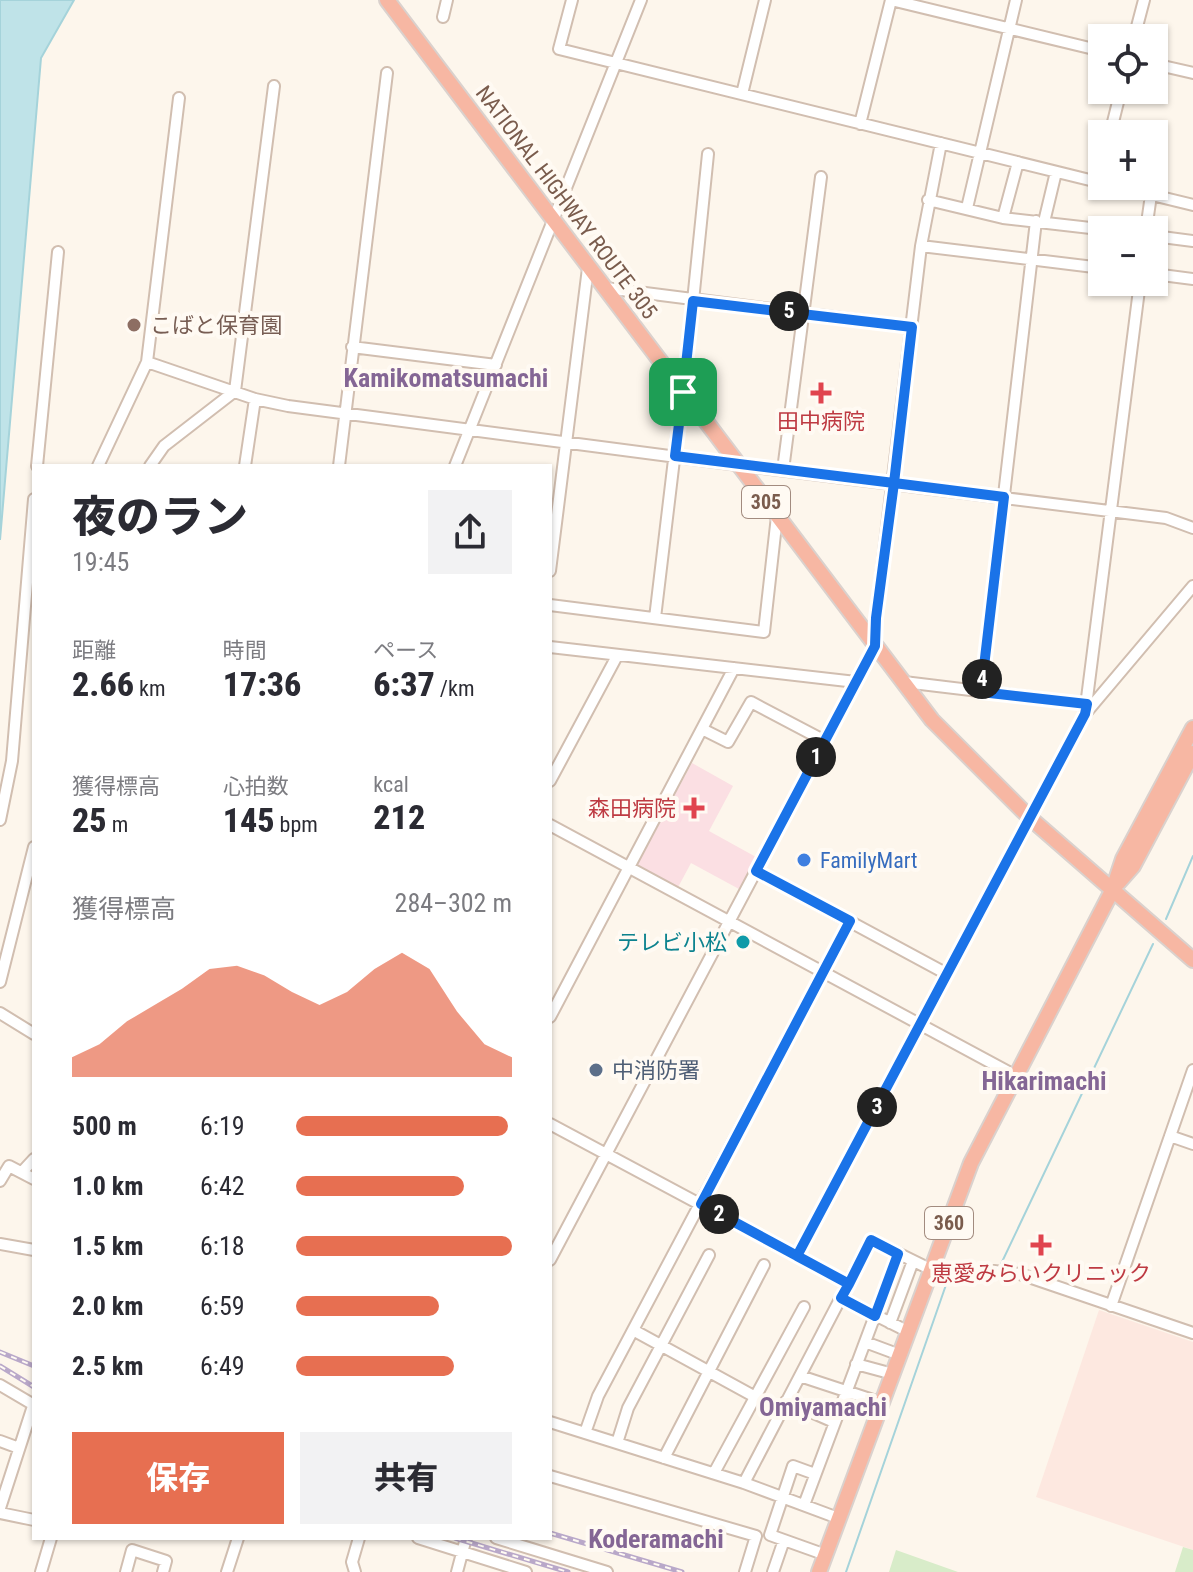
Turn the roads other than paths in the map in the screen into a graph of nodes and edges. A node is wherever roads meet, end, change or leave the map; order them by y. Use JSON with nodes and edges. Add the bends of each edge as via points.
{"nodes":[{"id":1,"x":387,"y":0,"type":"edge"},
{"id":2,"x":447,"y":0,"type":"edge"},
{"id":3,"x":572,"y":0,"type":"edge"},
{"id":4,"x":641,"y":0,"type":"edge"},
{"id":5,"x":765,"y":0,"type":"edge"},
{"id":6,"x":891,"y":0,"type":"edge"},
{"id":7,"x":1016,"y":0,"type":"edge"},
{"id":8,"x":1144,"y":0,"type":"edge"},
{"id":9,"x":443,"y":17,"type":"dead end"},
{"id":10,"x":1138,"y":24,"type":"edge"},
{"id":11,"x":1009,"y":29,"type":"junction"},
{"id":12,"x":1088,"y":48,"type":"edge"},
{"id":13,"x":615,"y":63,"type":"junction"},
{"id":14,"x":1168,"y":67,"type":"edge"},
{"id":15,"x":387,"y":73,"type":"dead end"},
{"id":16,"x":1193,"y":73,"type":"edge"},
{"id":17,"x":274,"y":86,"type":"dead end"},
{"id":18,"x":742,"y":94,"type":"junction"},
{"id":19,"x":179,"y":98,"type":"dead end"},
{"id":20,"x":860,"y":124,"type":"junction"},
{"id":21,"x":941,"y":143,"type":"junction"},
{"id":22,"x":978,"y":152,"type":"junction"},
{"id":23,"x":708,"y":154,"type":"dead end"},
{"id":24,"x":1018,"y":162,"type":"junction"},
{"id":25,"x":1056,"y":172,"type":"junction"},
{"id":26,"x":821,"y":177,"type":"dead end"},
{"id":27,"x":1088,"y":179,"type":"edge"},
{"id":28,"x":1168,"y":199,"type":"edge"},
{"id":29,"x":928,"y":200,"type":"junction"},
{"id":30,"x":1193,"y":205,"type":"edge"},
{"id":31,"x":967,"y":208,"type":"junction"},
{"id":32,"x":1003,"y":218,"type":"junction"},
{"id":33,"x":553,"y":221,"type":"junction"},
{"id":34,"x":1040,"y":222,"type":"junction"},
{"id":35,"x":1088,"y":228,"type":"edge"},
{"id":36,"x":1168,"y":238,"type":"edge"},
{"id":37,"x":1193,"y":241,"type":"edge"},
{"id":38,"x":921,"y":246,"type":"junction"},
{"id":39,"x":58,"y":252,"type":"dead end"},
{"id":40,"x":1032,"y":260,"type":"junction"},
{"id":41,"x":1088,"y":266,"type":"edge"},
{"id":42,"x":588,"y":268,"type":"junction"},
{"id":43,"x":1168,"y":276,"type":"edge"},
{"id":44,"x":1193,"y":279,"type":"edge"},
{"id":45,"x":606,"y":288,"type":"junction"},
{"id":46,"x":1138,"y":296,"type":"edge"},
{"id":47,"x":693,"y":301,"type":"junction"},
{"id":48,"x":805,"y":313,"type":"junction"},
{"id":49,"x":912,"y":327,"type":"junction"},
{"id":50,"x":352,"y":347,"type":"junction"},
{"id":51,"x":147,"y":362,"type":"junction"},
{"id":52,"x":496,"y":365,"type":"junction"},
{"id":53,"x":235,"y":391,"type":"junction"},
{"id":54,"x":683,"y":392,"type":"junction"},
{"id":55,"x":255,"y":399,"type":"junction"},
{"id":56,"x":344,"y":413,"type":"junction"},
{"id":57,"x":469,"y":430,"type":"junction"},
{"id":58,"x":565,"y":443,"type":"junction"},
{"id":59,"x":675,"y":456,"type":"junction"},
{"id":60,"x":37,"y":464,"type":"edge"},
{"id":61,"x":99,"y":464,"type":"edge"},
{"id":62,"x":151,"y":464,"type":"edge"},
{"id":63,"x":245,"y":464,"type":"edge"},
{"id":64,"x":339,"y":464,"type":"edge"},
{"id":65,"x":456,"y":464,"type":"edge"},
{"id":66,"x":738,"y":465,"type":"junction"},
{"id":67,"x":783,"y":470,"type":"junction"},
{"id":68,"x":894,"y":483,"type":"junction"},
{"id":69,"x":1004,"y":497,"type":"junction"},
{"id":70,"x":1112,"y":511,"type":"junction"},
{"id":71,"x":777,"y":516,"type":"junction"},
{"id":72,"x":32,"y":523,"type":"edge"},
{"id":73,"x":1193,"y":528,"type":"edge"},
{"id":74,"x":552,"y":554,"type":"edge"},
{"id":75,"x":1193,"y":586,"type":"edge"},
{"id":76,"x":552,"y":605,"type":"edge"},
{"id":77,"x":655,"y":618,"type":"junction"},
{"id":78,"x":875,"y":646,"type":"junction"},
{"id":79,"x":552,"y":647,"type":"edge"},
{"id":80,"x":617,"y":656,"type":"junction"},
{"id":81,"x":734,"y":668,"type":"junction"},
{"id":82,"x":856,"y":682,"type":"junction"},
{"id":83,"x":904,"y":682,"type":"junction"},
{"id":84,"x":981,"y":692,"type":"junction"},
{"id":85,"x":1086,"y":709,"type":"junction"},
{"id":86,"x":1193,"y":728,"type":"edge"},
{"id":87,"x":702,"y":729,"type":"junction"},
{"id":88,"x":825,"y":741,"type":"junction"},
{"id":89,"x":1193,"y":753,"type":"edge"},
{"id":90,"x":552,"y":777,"type":"edge"},
{"id":91,"x":1030,"y":818,"type":"junction"},
{"id":92,"x":0,"y":820,"type":"edge"},
{"id":93,"x":552,"y":826,"type":"edge"},
{"id":94,"x":32,"y":855,"type":"edge"},
{"id":95,"x":629,"y":868,"type":"junction"},
{"id":96,"x":756,"y":871,"type":"junction"},
{"id":97,"x":1113,"y":889,"type":"junction"},
{"id":98,"x":850,"y":921,"type":"junction"},
{"id":99,"x":729,"y":922,"type":"junction"},
{"id":100,"x":1193,"y":960,"type":"edge"},
{"id":101,"x":824,"y":971,"type":"junction"},
{"id":102,"x":947,"y":974,"type":"junction"},
{"id":103,"x":0,"y":982,"type":"edge"},
{"id":104,"x":552,"y":1013,"type":"edge"},
{"id":105,"x":0,"y":1014,"type":"edge"},
{"id":106,"x":920,"y":1023,"type":"junction"},
{"id":107,"x":32,"y":1033,"type":"edge"},
{"id":108,"x":1193,"y":1070,"type":"edge"},
{"id":109,"x":1014,"y":1075,"type":"junction"},
{"id":110,"x":552,"y":1125,"type":"edge"},
{"id":111,"x":1170,"y":1136,"type":"junction"},
{"id":112,"x":1193,"y":1144,"type":"edge"},
{"id":113,"x":606,"y":1155,"type":"junction"},
{"id":114,"x":32,"y":1163,"type":"edge"},
{"id":115,"x":22,"y":1172,"type":"junction"},
{"id":116,"x":32,"y":1178,"type":"edge"},
{"id":117,"x":0,"y":1181,"type":"edge"},
{"id":118,"x":701,"y":1204,"type":"junction"},
{"id":119,"x":0,"y":1244,"type":"edge"},
{"id":120,"x":32,"y":1250,"type":"edge"},
{"id":121,"x":898,"y":1254,"type":"junction"},
{"id":122,"x":709,"y":1255,"type":"dead end"},
{"id":123,"x":552,"y":1256,"type":"edge"},
{"id":124,"x":797,"y":1256,"type":"junction"},
{"id":125,"x":913,"y":1261,"type":"junction"},
{"id":126,"x":764,"y":1265,"type":"dead end"},
{"id":127,"x":932,"y":1270,"type":"junction"},
{"id":128,"x":849,"y":1284,"type":"junction"},
{"id":129,"x":841,"y":1298,"type":"junction"},
{"id":130,"x":1111,"y":1306,"type":"junction"},
{"id":131,"x":804,"y":1307,"type":"dead end"},
{"id":132,"x":875,"y":1316,"type":"junction"},
{"id":133,"x":890,"y":1323,"type":"junction"},
{"id":134,"x":633,"y":1330,"type":"junction"},
{"id":135,"x":909,"y":1332,"type":"junction"},
{"id":136,"x":1193,"y":1333,"type":"edge"},
{"id":137,"x":865,"y":1342,"type":"junction"},
{"id":138,"x":660,"y":1345,"type":"junction"},
{"id":139,"x":900,"y":1355,"type":"junction"},
{"id":140,"x":856,"y":1364,"type":"junction"},
{"id":141,"x":708,"y":1371,"type":"junction"},
{"id":142,"x":893,"y":1374,"type":"junction"},
{"id":143,"x":800,"y":1376,"type":"junction"},
{"id":144,"x":0,"y":1385,"type":"edge"},
{"id":145,"x":846,"y":1391,"type":"junction"},
{"id":146,"x":756,"y":1397,"type":"junction"},
{"id":147,"x":32,"y":1403,"type":"edge"},
{"id":148,"x":882,"y":1403,"type":"junction"},
{"id":149,"x":784,"y":1406,"type":"junction"},
{"id":150,"x":32,"y":1410,"type":"edge"},
{"id":151,"x":834,"y":1422,"type":"junction"},
{"id":152,"x":552,"y":1423,"type":"edge"},
{"id":153,"x":585,"y":1433,"type":"junction"},
{"id":154,"x":0,"y":1441,"type":"edge"},
{"id":155,"x":617,"y":1443,"type":"junction"},
{"id":156,"x":19,"y":1448,"type":"junction"},
{"id":157,"x":664,"y":1458,"type":"junction"},
{"id":158,"x":714,"y":1473,"type":"junction"},
{"id":159,"x":815,"y":1474,"type":"junction"},
{"id":160,"x":552,"y":1477,"type":"edge"},
{"id":161,"x":744,"y":1483,"type":"junction"},
{"id":162,"x":2,"y":1490,"type":"edge"},
{"id":163,"x":782,"y":1497,"type":"junction"},
{"id":164,"x":804,"y":1505,"type":"junction"},
{"id":165,"x":0,"y":1510,"type":"edge"},
{"id":166,"x":838,"y":1518,"type":"junction"},
{"id":167,"x":32,"y":1519,"type":"edge"},
{"id":168,"x":50,"y":1540,"type":"edge"},
{"id":169,"x":237,"y":1540,"type":"edge"},
{"id":170,"x":358,"y":1540,"type":"edge"},
{"id":171,"x":424,"y":1540,"type":"edge"},
{"id":172,"x":465,"y":1540,"type":"edge"},
{"id":173,"x":502,"y":1540,"type":"edge"},
{"id":174,"x":784,"y":1540,"type":"junction"},
{"id":175,"x":462,"y":1552,"type":"junction"},
{"id":176,"x":826,"y":1555,"type":"junction"},
{"id":177,"x":580,"y":1568,"type":"edge"},
{"id":178,"x":41,"y":1572,"type":"edge"},
{"id":179,"x":126,"y":1572,"type":"edge"},
{"id":180,"x":163,"y":1572,"type":"edge"},
{"id":181,"x":227,"y":1572,"type":"edge"},
{"id":182,"x":355,"y":1572,"type":"edge"},
{"id":183,"x":457,"y":1572,"type":"edge"},
{"id":184,"x":526,"y":1572,"type":"edge"},
{"id":185,"x":607,"y":1572,"type":"edge"},
{"id":186,"x":745,"y":1572,"type":"edge"},
{"id":187,"x":773,"y":1572,"type":"edge"},
{"id":188,"x":819,"y":1572,"type":"edge"}],
"edges":[{"from":1,"to":33,"type":"highway","name":"NATIONAL HIGHWAY ROUTE 305","number":"305"},
{"from":2,"to":9,"type":"street"},
{"from":3,"to":13,"type":"street","via":[[559,49]]},
{"from":4,"to":13,"type":"street"},
{"from":5,"to":18,"type":"street"},
{"from":6,"to":11,"type":"street"},
{"from":6,"to":20,"type":"street"},
{"from":7,"to":11,"type":"street"},
{"from":8,"to":10,"type":"street"},
{"from":11,"to":12,"type":"street"},
{"from":11,"to":22,"type":"street"},
{"from":13,"to":18,"type":"street"},
{"from":13,"to":33,"type":"street"},
{"from":14,"to":16,"type":"street"},
{"from":15,"to":50,"type":"street"},
{"from":17,"to":53,"type":"street"},
{"from":18,"to":20,"type":"street"},
{"from":19,"to":51,"type":"street"},
{"from":20,"to":21,"type":"street"},
{"from":21,"to":22,"type":"street"},
{"from":21,"to":29,"type":"street"},
{"from":22,"to":24,"type":"street"},
{"from":22,"to":31,"type":"street"},
{"from":23,"to":47,"type":"street"},
{"from":24,"to":25,"type":"street"},
{"from":24,"to":32,"type":"street"},
{"from":25,"to":27,"type":"street"},
{"from":25,"to":34,"type":"street"},
{"from":26,"to":48,"type":"street"},
{"from":28,"to":30,"type":"street"},
{"from":29,"to":31,"type":"street"},
{"from":29,"to":38,"type":"street"},
{"from":31,"to":32,"type":"street"},
{"from":32,"to":34,"type":"street"},
{"from":33,"to":42,"type":"highway","name":"NATIONAL HIGHWAY ROUTE 305","number":"305"},
{"from":33,"to":52,"type":"street"},
{"from":34,"to":35,"type":"street"},
{"from":34,"to":40,"type":"street"},
{"from":36,"to":37,"type":"street"},
{"from":38,"to":40,"type":"street"},
{"from":38,"to":49,"type":"street"},
{"from":39,"to":60,"type":"street"},
{"from":40,"to":41,"type":"street"},
{"from":40,"to":69,"type":"street"},
{"from":42,"to":45,"type":"highway","name":"NATIONAL HIGHWAY ROUTE 305","number":"305"},
{"from":42,"to":58,"type":"street"},
{"from":43,"to":44,"type":"street"},
{"from":45,"to":47,"type":"street"},
{"from":45,"to":54,"type":"highway","name":"NATIONAL HIGHWAY ROUTE 305","number":"305"},
{"from":46,"to":70,"type":"street"},
{"from":47,"to":48,"type":"street"},
{"from":47,"to":54,"type":"street"},
{"from":48,"to":49,"type":"street"},
{"from":48,"to":67,"type":"street"},
{"from":49,"to":68,"type":"street"},
{"from":50,"to":52,"type":"street"},
{"from":50,"to":56,"type":"street"},
{"from":51,"to":53,"type":"street"},
{"from":51,"to":61,"type":"street"},
{"from":52,"to":57,"type":"street"},
{"from":53,"to":55,"type":"street"},
{"from":53,"to":62,"type":"street","via":[[164,446]]},
{"from":54,"to":59,"type":"street"},
{"from":54,"to":66,"type":"highway","name":"NATIONAL HIGHWAY ROUTE 305","number":"305"},
{"from":55,"to":56,"type":"street"},
{"from":55,"to":63,"type":"street"},
{"from":56,"to":57,"type":"street"},
{"from":56,"to":64,"type":"street"},
{"from":57,"to":58,"type":"street"},
{"from":57,"to":65,"type":"street"},
{"from":58,"to":59,"type":"street"},
{"from":58,"to":74,"type":"street"},
{"from":59,"to":66,"type":"street"},
{"from":59,"to":77,"type":"street"},
{"from":66,"to":67,"type":"street"},
{"from":66,"to":71,"type":"highway","name":"NATIONAL HIGHWAY ROUTE 305","number":"305"},
{"from":67,"to":68,"type":"street"},
{"from":68,"to":69,"type":"street"},
{"from":68,"to":78,"type":"street"},
{"from":69,"to":70,"type":"street"},
{"from":69,"to":84,"type":"street"},
{"from":70,"to":73,"type":"street","via":[[1166,518]]},
{"from":70,"to":85,"type":"street"},
{"from":71,"to":77,"type":"street","via":[[764,632]]},
{"from":71,"to":78,"type":"highway","name":"NATIONAL HIGHWAY ROUTE 305","number":"305"},
{"from":72,"to":92,"type":"street","via":[[12,761]]},
{"from":75,"to":85,"type":"street"},
{"from":76,"to":77,"type":"street"},
{"from":78,"to":82,"type":"street"},
{"from":78,"to":83,"type":"highway","name":"NATIONAL HIGHWAY ROUTE 305","number":"305"},
{"from":79,"to":80,"type":"street"},
{"from":80,"to":81,"type":"street"},
{"from":80,"to":90,"type":"street"},
{"from":81,"to":82,"type":"street"},
{"from":81,"to":87,"type":"street"},
{"from":82,"to":88,"type":"street"},
{"from":83,"to":84,"type":"street"},
{"from":83,"to":91,"type":"highway","name":"NATIONAL HIGHWAY ROUTE 305","number":"305","via":[[932,720]]},
{"from":84,"to":85,"type":"street"},
{"from":85,"to":91,"type":"street"},
{"from":86,"to":97,"type":"highway","number":"360","via":[[1123,859]]},
{"from":87,"to":88,"type":"street","via":[[728,742],[751,702]]},
{"from":87,"to":95,"type":"street"},
{"from":88,"to":96,"type":"street"},
{"from":89,"to":97,"type":"highway","number":"360","via":[[1133,866]]},
{"from":91,"to":97,"type":"highway","name":"NATIONAL HIGHWAY ROUTE 305","number":"305"},
{"from":91,"to":102,"type":"street"},
{"from":93,"to":95,"type":"street"},
{"from":94,"to":103,"type":"street"},
{"from":95,"to":99,"type":"street"},
{"from":95,"to":104,"type":"street"},
{"from":96,"to":98,"type":"street"},
{"from":96,"to":99,"type":"street"},
{"from":97,"to":100,"type":"highway","name":"NATIONAL HIGHWAY ROUTE 305","number":"305"},
{"from":97,"to":109,"type":"highway","number":"360"},
{"from":98,"to":101,"type":"street"},
{"from":98,"to":102,"type":"street"},
{"from":99,"to":101,"type":"street"},
{"from":99,"to":113,"type":"street"},
{"from":101,"to":106,"type":"street"},
{"from":101,"to":118,"type":"street"},
{"from":102,"to":106,"type":"street"},
{"from":105,"to":107,"type":"street"},
{"from":106,"to":109,"type":"street"},
{"from":106,"to":124,"type":"street"},
{"from":108,"to":111,"type":"street"},
{"from":109,"to":127,"type":"highway","number":"360","via":[[971,1163]]},
{"from":110,"to":113,"type":"street"},
{"from":111,"to":112,"type":"street"},
{"from":111,"to":130,"type":"street"},
{"from":113,"to":118,"type":"street"},
{"from":113,"to":123,"type":"street"},
{"from":114,"to":115,"type":"street"},
{"from":115,"to":116,"type":"street"},
{"from":115,"to":117,"type":"street","via":[[9,1166]]},
{"from":118,"to":124,"type":"street"},
{"from":118,"to":134,"type":"street"},
{"from":119,"to":120,"type":"street"},
{"from":121,"to":125,"type":"street"},
{"from":121,"to":128,"type":"street","via":[[871,1240]]},
{"from":121,"to":132,"type":"street"},
{"from":122,"to":138,"type":"street"},
{"from":124,"to":128,"type":"street"},
{"from":125,"to":127,"type":"street"},
{"from":125,"to":133,"type":"street"},
{"from":126,"to":141,"type":"street"},
{"from":127,"to":130,"type":"street","via":[[948,1275],[1005,1271]]},
{"from":127,"to":135,"type":"highway","number":"360"},
{"from":128,"to":129,"type":"street"},
{"from":129,"to":132,"type":"street"},
{"from":129,"to":143,"type":"street"},
{"from":130,"to":136,"type":"street"},
{"from":131,"to":146,"type":"street"},
{"from":132,"to":133,"type":"street"},
{"from":132,"to":137,"type":"street"},
{"from":133,"to":135,"type":"street"},
{"from":134,"to":138,"type":"street"},
{"from":134,"to":153,"type":"street"},
{"from":135,"to":139,"type":"highway","number":"360"},
{"from":137,"to":139,"type":"street"},
{"from":137,"to":140,"type":"street"},
{"from":138,"to":141,"type":"street"},
{"from":138,"to":155,"type":"street"},
{"from":139,"to":142,"type":"highway","number":"360"},
{"from":140,"to":142,"type":"street"},
{"from":140,"to":145,"type":"street"},
{"from":141,"to":146,"type":"street"},
{"from":141,"to":157,"type":"street"},
{"from":142,"to":148,"type":"highway","number":"360"},
{"from":143,"to":145,"type":"street"},
{"from":143,"to":149,"type":"street"},
{"from":144,"to":147,"type":"street"},
{"from":145,"to":148,"type":"street"},
{"from":145,"to":151,"type":"street"},
{"from":146,"to":149,"type":"street"},
{"from":146,"to":158,"type":"street"},
{"from":148,"to":166,"type":"highway","number":"360"},
{"from":149,"to":151,"type":"street"},
{"from":149,"to":161,"type":"street"},
{"from":150,"to":156,"type":"street"},
{"from":151,"to":159,"type":"street"},
{"from":152,"to":153,"type":"street"},
{"from":153,"to":155,"type":"street"},
{"from":154,"to":156,"type":"street"},
{"from":155,"to":157,"type":"street"},
{"from":156,"to":162,"type":"street"},
{"from":157,"to":158,"type":"street"},
{"from":158,"to":161,"type":"street"},
{"from":159,"to":163,"type":"street","via":[[793,1466]]},
{"from":159,"to":164,"type":"street"},
{"from":160,"to":186,"type":"street","via":[[756,1536]]},
{"from":161,"to":163,"type":"street"},
{"from":162,"to":165,"type":"street"},
{"from":163,"to":164,"type":"street"},
{"from":163,"to":174,"type":"street","via":[[770,1535]]},
{"from":164,"to":166,"type":"street"},
{"from":165,"to":167,"type":"street"},
{"from":166,"to":176,"type":"highway","number":"360"},
{"from":168,"to":178,"type":"street"},
{"from":169,"to":181,"type":"street"},
{"from":170,"to":182,"type":"street","via":[[352,1562]]},
{"from":171,"to":175,"type":"street"},
{"from":172,"to":175,"type":"street"},
{"from":173,"to":177,"type":"street"},
{"from":174,"to":176,"type":"street"},
{"from":174,"to":187,"type":"street"},
{"from":175,"to":183,"type":"street"},
{"from":175,"to":184,"type":"street"},
{"from":176,"to":188,"type":"highway","number":"360"},
{"from":177,"to":185,"type":"street"},
{"from":179,"to":180,"type":"street","via":[[132,1550],[166,1561]]}]}
